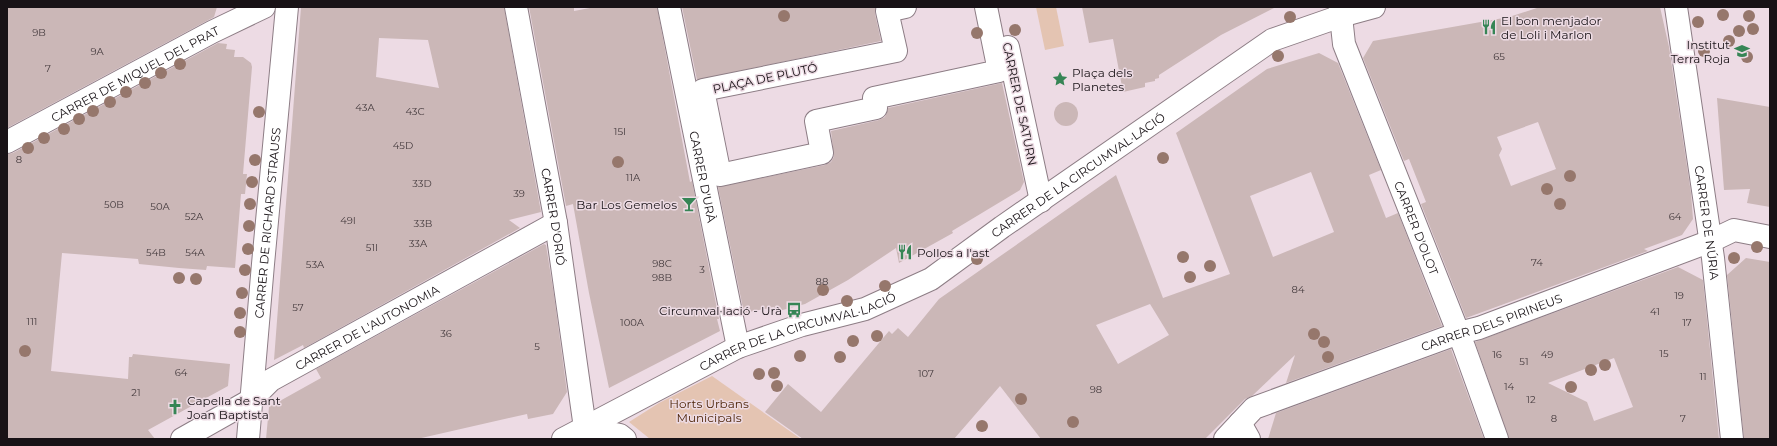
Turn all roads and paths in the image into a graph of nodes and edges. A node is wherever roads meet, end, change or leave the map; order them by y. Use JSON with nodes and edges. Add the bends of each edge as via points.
{"nodes":[{"id":1,"x":264,"y":7,"type":"edge"},
{"id":2,"x":287,"y":7,"type":"edge"},
{"id":3,"x":516,"y":7,"type":"edge"},
{"id":4,"x":669,"y":7,"type":"edge"},
{"id":5,"x":905,"y":7,"type":"edge"},
{"id":6,"x":986,"y":7,"type":"edge"},
{"id":7,"x":999,"y":7,"type":"edge"},
{"id":8,"x":1374,"y":7,"type":"edge"},
{"id":9,"x":1676,"y":7,"type":"edge"},
{"id":10,"x":1341,"y":11,"type":"edge"},
{"id":11,"x":7,"y":142,"type":"edge"},
{"id":12,"x":1041,"y":201,"type":"junction"},
{"id":13,"x":556,"y":223,"type":"junction"},
{"id":14,"x":1770,"y":237,"type":"edge"},
{"id":15,"x":1711,"y":241,"type":"junction"},
{"id":16,"x":1459,"y":333,"type":"junction"},
{"id":17,"x":738,"y":347,"type":"junction"},
{"id":18,"x":251,"y":400,"type":"junction"},
{"id":19,"x":586,"y":428,"type":"junction"},
{"id":20,"x":1245,"y":431,"type":"edge"},
{"id":21,"x":182,"y":439,"type":"edge"},
{"id":22,"x":248,"y":439,"type":"edge"},
{"id":23,"x":563,"y":439,"type":"edge"},
{"id":24,"x":625,"y":439,"type":"edge"},
{"id":25,"x":1225,"y":439,"type":"edge"},
{"id":26,"x":1497,"y":439,"type":"edge"},
{"id":27,"x":1732,"y":439,"type":"edge"}],
"edges":[{"from":1,"to":11,"type":"street","name":"CARRER DE MIQUEL DEL PRAT","via":[[212,32]]},
{"from":2,"to":18,"type":"street","name":"CARRER DE RICHARD STRAUSS"},
{"from":3,"to":13,"type":"street","name":"CARRER D'ORIÓ"},
{"from":4,"to":17,"type":"street","name":"CARRER D'URÀ"},
{"from":5,"to":6,"type":"street","name":"PLAÇA DE PLUTÓ","via":[[887,11],[896,51],[703,90],[720,175],[822,153],[816,121],[876,108],[874,98],[999,71]]},
{"from":7,"to":12,"type":"street","name":"CARRER DE SATURN"},
{"from":8,"to":10,"type":"street","name":"CARRER DE LA CIRCUMVAL·LACIÓ"},
{"from":9,"to":15,"type":"street","name":"CARRER DE NÚRIA"},
{"from":10,"to":12,"type":"street","name":"CARRER DE LA CIRCUMVAL·LACIÓ","via":[[1272,40]]},
{"from":10,"to":16,"type":"street","name":"CARRER D'OLOT","via":[[1344,44]]},
{"from":12,"to":17,"type":"street","name":"CARRER DE LA CIRCUMVAL·LACIÓ","via":[[931,279],[865,309],[802,325]]},
{"from":13,"to":18,"type":"street","name":"CARRER DE L'AUTONOMIA","via":[[271,380]]},
{"from":13,"to":19,"type":"street","name":"CARRER D'ORIÓ"},
{"from":14,"to":15,"type":"street","name":"CARRER DELS PIRINEUS","via":[[1734,230]]},
{"from":15,"to":16,"type":"street","name":"CARRER DELS PIRINEUS","via":[[1479,328]]},
{"from":15,"to":27,"type":"street","name":"CARRER DE NÚRIA"},
{"from":16,"to":20,"type":"street","name":"CARRER DELS PIRINEUS","via":[[1254,408]]},
{"from":16,"to":26,"type":"street","name":"CARRER D'OLOT"},
{"from":17,"to":19,"type":"street","name":"CARRER DE LA CIRCUMVAL·LACIÓ"},
{"from":18,"to":21,"type":"street","name":"CARRER DE L'AUTONOMIA"},
{"from":18,"to":22,"type":"street","name":"CARRER DE RICHARD STRAUSS"},
{"from":19,"to":23,"type":"street","name":"CARRER DE LA CIRCUMVAL·LACIÓ"},
{"from":19,"to":24,"type":"street","via":[[620,435]]},
{"from":20,"to":25,"type":"street","name":"CARRER DELS PIRINEUS"}]}
